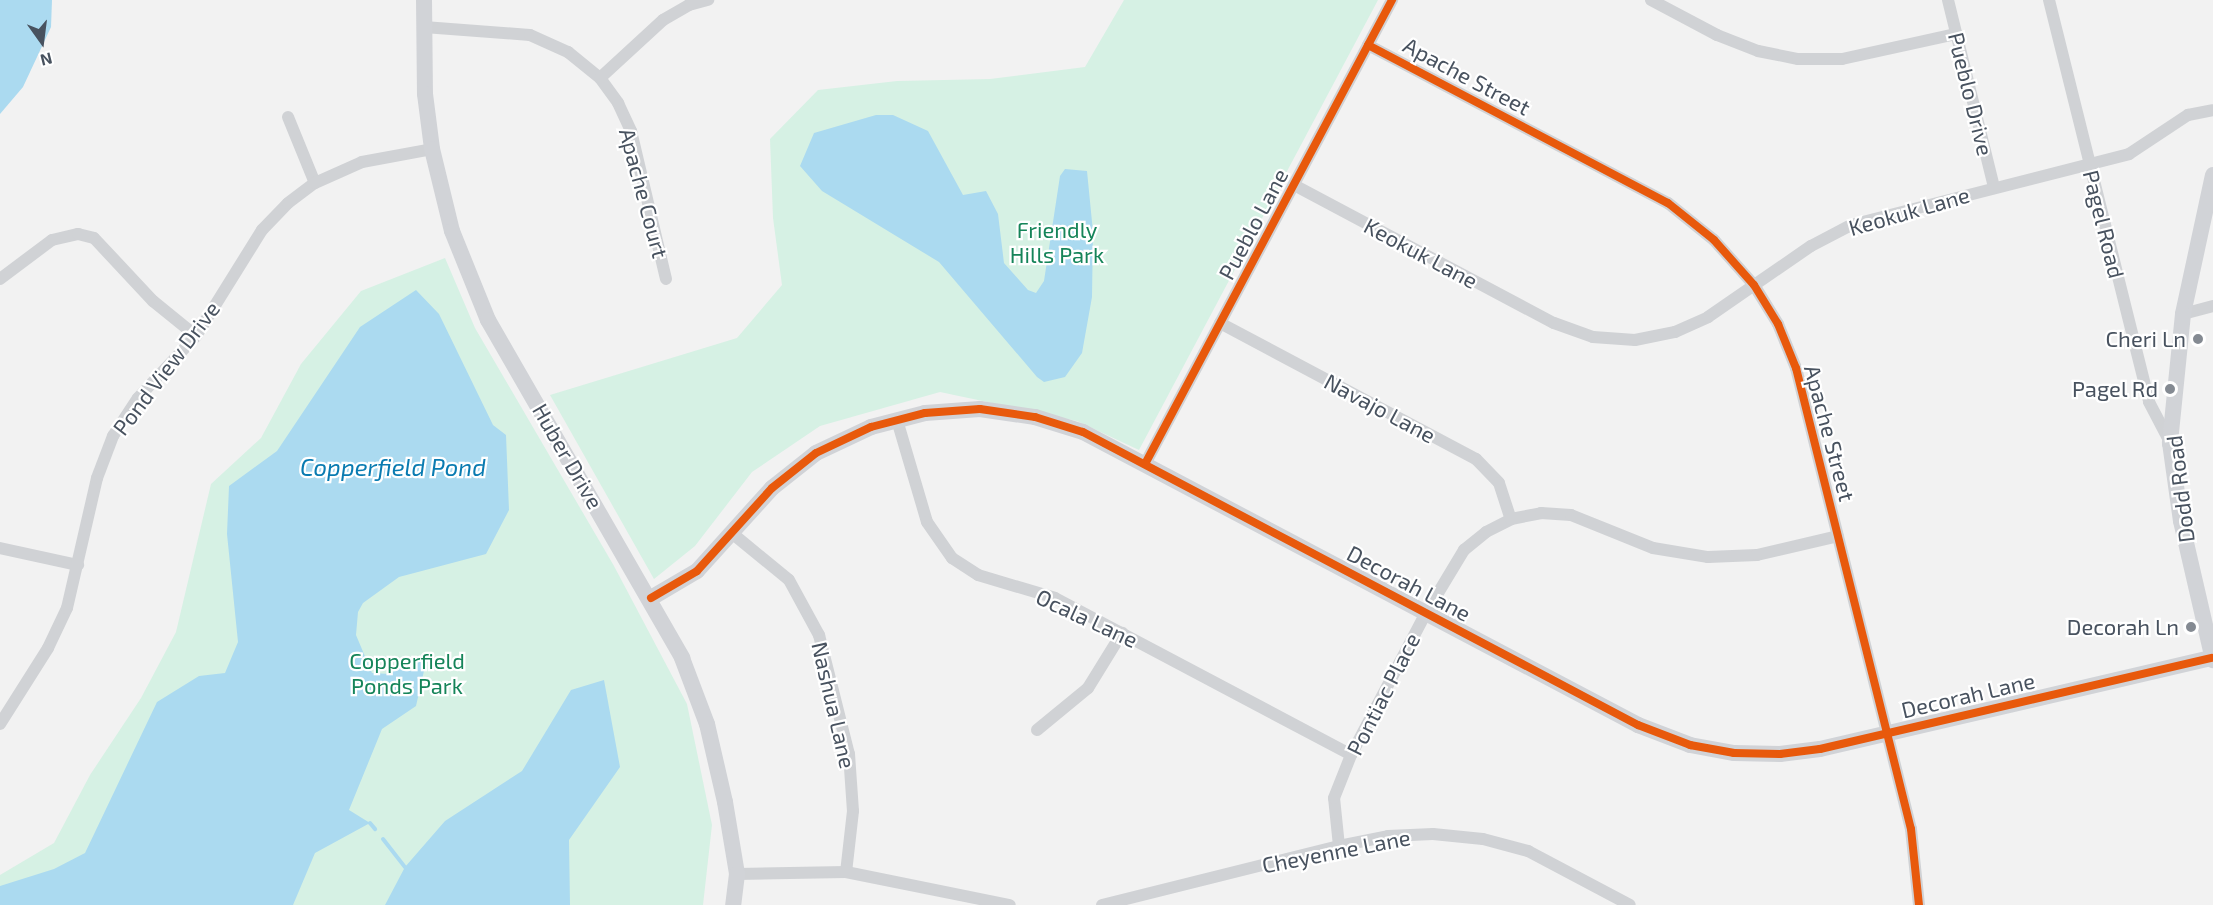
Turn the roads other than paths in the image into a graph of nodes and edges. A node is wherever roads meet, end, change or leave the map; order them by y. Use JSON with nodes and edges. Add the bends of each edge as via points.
{"nodes":[{"id":1,"x":424,"y":0,"type":"edge"},
{"id":2,"x":708,"y":0,"type":"edge"},
{"id":3,"x":1392,"y":0,"type":"edge"},
{"id":4,"x":1651,"y":0,"type":"edge"},
{"id":5,"x":1948,"y":0,"type":"edge"},
{"id":6,"x":2049,"y":0,"type":"edge"},
{"id":7,"x":424,"y":27,"type":"junction"},
{"id":8,"x":1956,"y":34,"type":"junction"},
{"id":9,"x":1368,"y":45,"type":"junction"},
{"id":10,"x":600,"y":78,"type":"junction"},
{"id":11,"x":2213,"y":110,"type":"edge"},
{"id":12,"x":288,"y":117,"type":"dead end"},
{"id":13,"x":432,"y":149,"type":"junction"},
{"id":14,"x":2089,"y":162,"type":"junction"},
{"id":15,"x":2213,"y":175,"type":"edge"},
{"id":16,"x":315,"y":183,"type":"junction"},
{"id":17,"x":1294,"y":185,"type":"junction"},
{"id":18,"x":1994,"y":187,"type":"junction"},
{"id":19,"x":0,"y":279,"type":"edge"},
{"id":20,"x":666,"y":279,"type":"dead end"},
{"id":21,"x":1754,"y":285,"type":"junction"},
{"id":22,"x":2213,"y":306,"type":"edge"},
{"id":23,"x":2183,"y":314,"type":"junction"},
{"id":24,"x":1220,"y":323,"type":"junction"},
{"id":25,"x":196,"y":336,"type":"junction"},
{"id":26,"x":897,"y":420,"type":"junction"},
{"id":27,"x":2170,"y":443,"type":"junction"},
{"id":28,"x":1145,"y":464,"type":"junction"},
{"id":29,"x":1511,"y":519,"type":"junction"},
{"id":30,"x":733,"y":534,"type":"junction"},
{"id":31,"x":1838,"y":536,"type":"junction"},
{"id":32,"x":0,"y":548,"type":"edge"},
{"id":33,"x":78,"y":565,"type":"junction"},
{"id":34,"x":651,"y":598,"type":"junction"},
{"id":35,"x":2206,"y":604,"type":"edge"},
{"id":36,"x":1426,"y":612,"type":"junction"},
{"id":37,"x":1122,"y":633,"type":"junction"},
{"id":38,"x":2213,"y":659,"type":"edge"},
{"id":39,"x":0,"y":724,"type":"edge"},
{"id":40,"x":1037,"y":730,"type":"dead end"},
{"id":41,"x":1887,"y":733,"type":"junction"},
{"id":42,"x":1351,"y":755,"type":"junction"},
{"id":43,"x":1340,"y":846,"type":"junction"},
{"id":44,"x":846,"y":872,"type":"junction"},
{"id":45,"x":737,"y":874,"type":"junction"},
{"id":46,"x":733,"y":905,"type":"edge"},
{"id":47,"x":1010,"y":905,"type":"edge"},
{"id":48,"x":1102,"y":905,"type":"edge"},
{"id":49,"x":1630,"y":905,"type":"edge"},
{"id":50,"x":1919,"y":905,"type":"edge"}],
"edges":[{"from":1,"to":7,"type":"street","name":"Huber Drive"},
{"from":2,"to":10,"type":"street","via":[[689,5],[663,20]]},
{"from":3,"to":9,"type":"street","name":"Pueblo Lane"},
{"from":4,"to":8,"type":"street","via":[[1717,35],[1758,51],[1798,59],[1842,59]]},
{"from":5,"to":8,"type":"street","name":"Pueblo Drive"},
{"from":6,"to":14,"type":"street","name":"Pagel Road"},
{"from":7,"to":10,"type":"street","name":"Apache Court","via":[[530,35],[568,52]]},
{"from":7,"to":13,"type":"street","name":"Huber Drive","via":[[425,94]]},
{"from":8,"to":18,"type":"street","name":"Pueblo Drive"},
{"from":9,"to":17,"type":"street","name":"Pueblo Lane"},
{"from":9,"to":21,"type":"street","name":"Apache Street","via":[[1668,203],[1714,240]]},
{"from":10,"to":20,"type":"street","name":"Apache Court","via":[[618,103],[631,132]]},
{"from":11,"to":14,"type":"street","name":"Keokuk Lane","via":[[2188,115],[2129,154]]},
{"from":12,"to":16,"type":"street"},
{"from":13,"to":16,"type":"street","name":"Pond View Drive","via":[[362,162]]},
{"from":13,"to":34,"type":"street","name":"Huber Drive","via":[[452,231],[488,320]]},
{"from":14,"to":18,"type":"street","name":"Keokuk Lane"},
{"from":14,"to":27,"type":"street","name":"Pagel Road","via":[[2149,402]]},
{"from":15,"to":23,"type":"street","name":"Dodd Road"},
{"from":16,"to":25,"type":"street","name":"Pond View Drive","via":[[262,230]]},
{"from":17,"to":21,"type":"street","name":"Keokuk Lane","via":[[1554,323],[1593,337],[1635,340],[1676,332],[1708,317]]},
{"from":17,"to":24,"type":"street","name":"Pueblo Lane"},
{"from":18,"to":21,"type":"street","name":"Keokuk Lane","via":[[1851,225],[1810,246]]},
{"from":19,"to":25,"type":"street","via":[[52,240],[78,234],[94,238],[153,301]]},
{"from":21,"to":31,"type":"street","name":"Apache Street","via":[[1778,324],[1796,368]]},
{"from":22,"to":23,"type":"street"},
{"from":23,"to":27,"type":"street","name":"Dodd Road"},
{"from":24,"to":28,"type":"street","name":"Pueblo Lane"},
{"from":24,"to":29,"type":"street","name":"Navajo Lane","via":[[1476,459],[1499,483]]},
{"from":25,"to":33,"type":"street","name":"Pond View Drive","via":[[138,398],[113,436],[97,478]]},
{"from":26,"to":28,"type":"street","name":"Decorah Lane","via":[[925,413],[980,409],[1035,417],[1083,432]]},
{"from":26,"to":30,"type":"street","name":"Decorah Lane","via":[[871,427],[816,453],[772,488]]},
{"from":26,"to":37,"type":"street","name":"Ocala Lane","via":[[927,522],[952,558],[978,575],[1055,598]]},
{"from":27,"to":35,"type":"street","name":"Dodd Road","via":[[2181,521]]},
{"from":28,"to":36,"type":"street","name":"Decorah Lane"},
{"from":29,"to":31,"type":"street","name":"Pontiac Place","via":[[1540,513],[1571,515],[1653,548],[1708,557],[1757,555]]},
{"from":29,"to":36,"type":"street","name":"Pontiac Place","via":[[1464,550]]},
{"from":30,"to":34,"type":"street","name":"Decorah Lane","via":[[697,571]]},
{"from":30,"to":44,"type":"street","name":"Nashua Lane","via":[[789,580],[819,635],[849,754],[853,812]]},
{"from":31,"to":41,"type":"street","name":"Apache Street"},
{"from":32,"to":33,"type":"street"},
{"from":33,"to":39,"type":"street","name":"Pond View Drive","via":[[67,608],[48,648]]},
{"from":34,"to":45,"type":"street","name":"Huber Drive","via":[[682,658],[707,724]]},
{"from":35,"to":38,"type":"street","name":"Dodd Road"},
{"from":36,"to":41,"type":"street","name":"Decorah Lane","via":[[1638,725],[1690,745],[1734,753],[1780,754]]},
{"from":36,"to":42,"type":"street","name":"Pontiac Place"},
{"from":37,"to":40,"type":"street","via":[[1088,688]]},
{"from":37,"to":42,"type":"street","name":"Ocala Lane"},
{"from":38,"to":41,"type":"street","name":"Decorah Lane"},
{"from":41,"to":50,"type":"street","name":"Apache Street","via":[[1911,829]]},
{"from":42,"to":43,"type":"street","name":"Pontiac Place","via":[[1334,798]]},
{"from":43,"to":48,"type":"street","name":"Cheyenne Lane"},
{"from":43,"to":49,"type":"street","name":"Cheyenne Lane","via":[[1422,834],[1484,839],[1527,851]]},
{"from":44,"to":45,"type":"street"},
{"from":44,"to":47,"type":"street"},
{"from":45,"to":46,"type":"street","name":"Huber Drive"}]}
